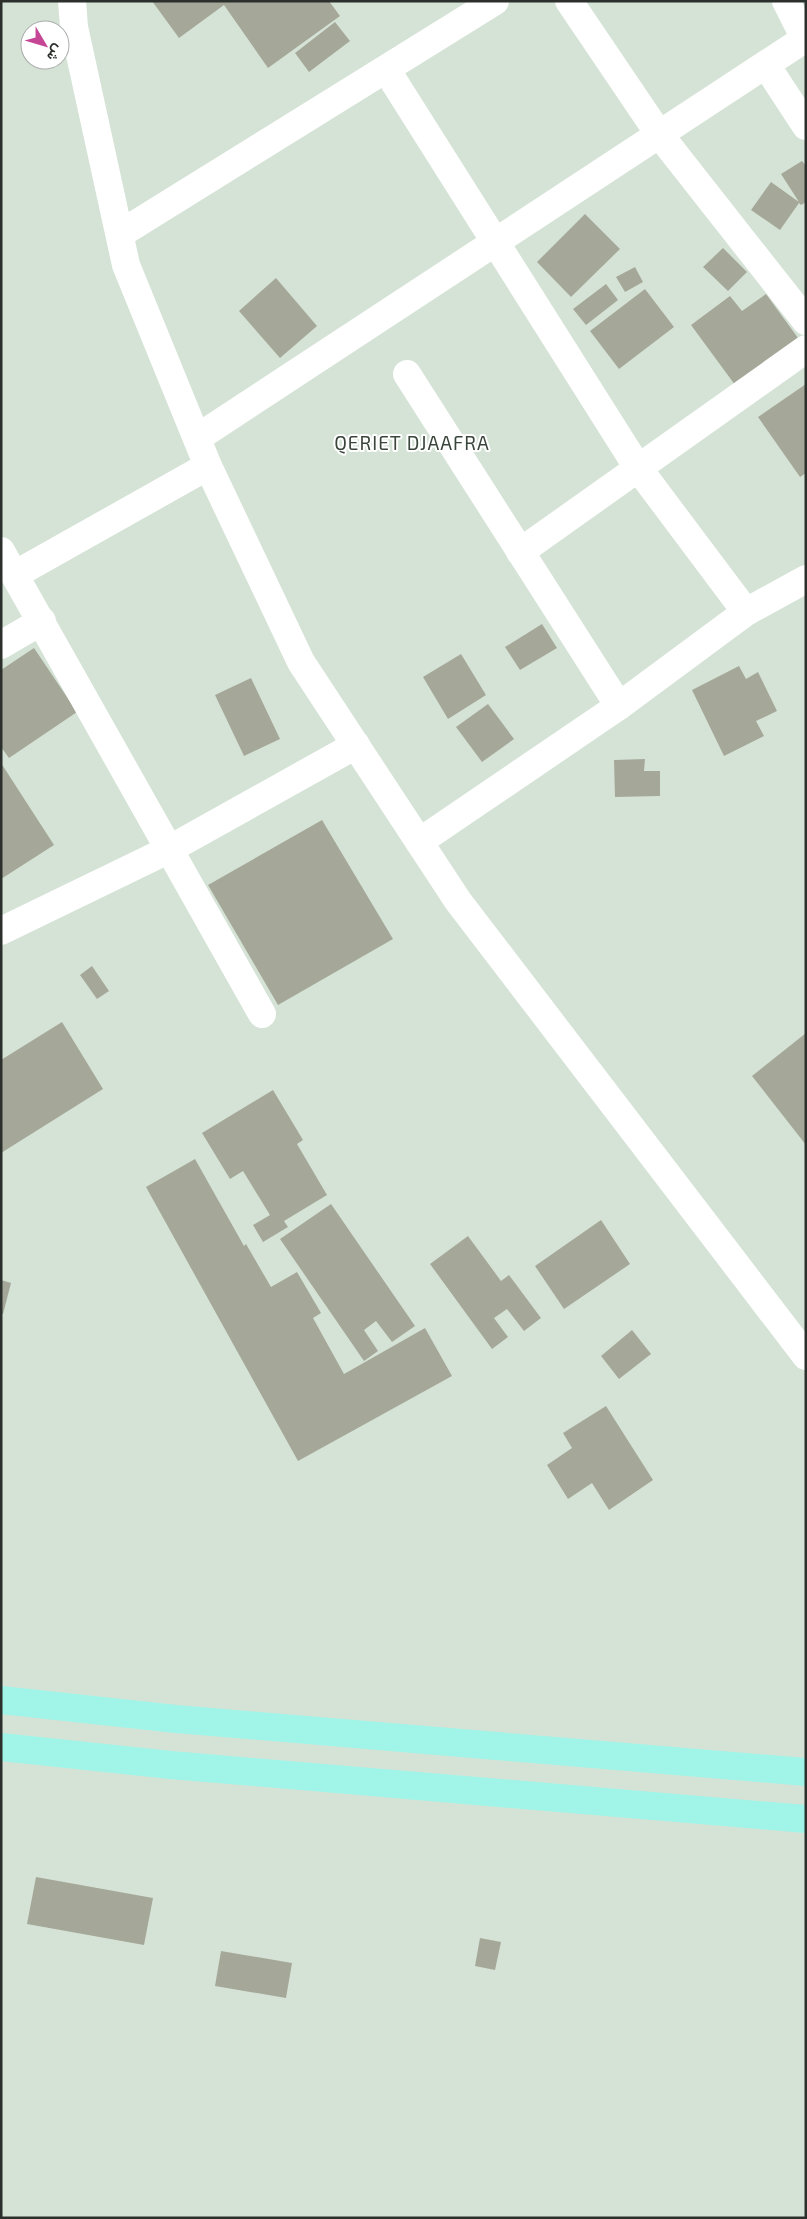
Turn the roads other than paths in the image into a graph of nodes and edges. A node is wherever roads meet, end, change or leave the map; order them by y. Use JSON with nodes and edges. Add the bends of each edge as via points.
{"nodes":[{"id":1,"x":72,"y":1,"type":"edge"},
{"id":2,"x":495,"y":1,"type":"edge"},
{"id":3,"x":569,"y":1,"type":"edge"},
{"id":4,"x":786,"y":1,"type":"edge"},
{"id":5,"x":805,"y":39,"type":"edge"},
{"id":6,"x":766,"y":65,"type":"junction"},
{"id":7,"x":386,"y":69,"type":"junction"},
{"id":8,"x":806,"y":126,"type":"edge"},
{"id":9,"x":659,"y":134,"type":"junction"},
{"id":10,"x":120,"y":234,"type":"junction"},
{"id":11,"x":495,"y":242,"type":"junction"},
{"id":12,"x":806,"y":321,"type":"edge"},
{"id":13,"x":806,"y":349,"type":"edge"},
{"id":14,"x":407,"y":374,"type":"dead end"},
{"id":15,"x":197,"y":438,"type":"junction"},
{"id":16,"x":208,"y":466,"type":"junction"},
{"id":17,"x":638,"y":468,"type":"junction"},
{"id":18,"x":1,"y":551,"type":"edge"},
{"id":19,"x":520,"y":552,"type":"junction"},
{"id":20,"x":16,"y":574,"type":"junction"},
{"id":21,"x":806,"y":579,"type":"edge"},
{"id":22,"x":746,"y":612,"type":"junction"},
{"id":23,"x":42,"y":621,"type":"junction"},
{"id":24,"x":1,"y":645,"type":"edge"},
{"id":25,"x":619,"y":706,"type":"junction"},
{"id":26,"x":356,"y":745,"type":"junction"},
{"id":27,"x":419,"y":842,"type":"junction"},
{"id":28,"x":168,"y":850,"type":"junction"},
{"id":29,"x":1,"y":931,"type":"edge"},
{"id":30,"x":262,"y":1014,"type":"dead end"},
{"id":31,"x":806,"y":1356,"type":"edge"},
{"id":32,"x":1,"y":1700,"type":"edge"},
{"id":33,"x":1,"y":1747,"type":"edge"},
{"id":34,"x":806,"y":1772,"type":"edge"},
{"id":35,"x":806,"y":1818,"type":"edge"}],
"edges":[{"from":1,"to":10,"type":"street","via":[[74,27]]},
{"from":2,"to":7,"type":"street"},
{"from":3,"to":9,"type":"street"},
{"from":4,"to":5,"type":"street"},
{"from":5,"to":6,"type":"street"},
{"from":6,"to":8,"type":"street"},
{"from":6,"to":9,"type":"street"},
{"from":7,"to":10,"type":"street"},
{"from":7,"to":11,"type":"street"},
{"from":9,"to":11,"type":"street"},
{"from":9,"to":12,"type":"street"},
{"from":10,"to":15,"type":"street","via":[[126,266]]},
{"from":11,"to":15,"type":"street"},
{"from":11,"to":17,"type":"street"},
{"from":13,"to":17,"type":"street"},
{"from":14,"to":19,"type":"street"},
{"from":15,"to":16,"type":"street"},
{"from":16,"to":20,"type":"street"},
{"from":16,"to":26,"type":"street","via":[[301,662]]},
{"from":17,"to":19,"type":"street"},
{"from":17,"to":22,"type":"street"},
{"from":18,"to":20,"type":"street"},
{"from":19,"to":25,"type":"street"},
{"from":20,"to":23,"type":"street"},
{"from":21,"to":22,"type":"street"},
{"from":22,"to":25,"type":"street"},
{"from":23,"to":24,"type":"street"},
{"from":23,"to":28,"type":"street"},
{"from":25,"to":27,"type":"street"},
{"from":26,"to":27,"type":"street"},
{"from":26,"to":28,"type":"street"},
{"from":27,"to":31,"type":"street","via":[[458,901]]},
{"from":28,"to":29,"type":"street"},
{"from":28,"to":30,"type":"street"},
{"from":32,"to":34,"type":"main road","via":[[176,1719]]},
{"from":33,"to":35,"type":"main road","via":[[172,1765]]}]}
